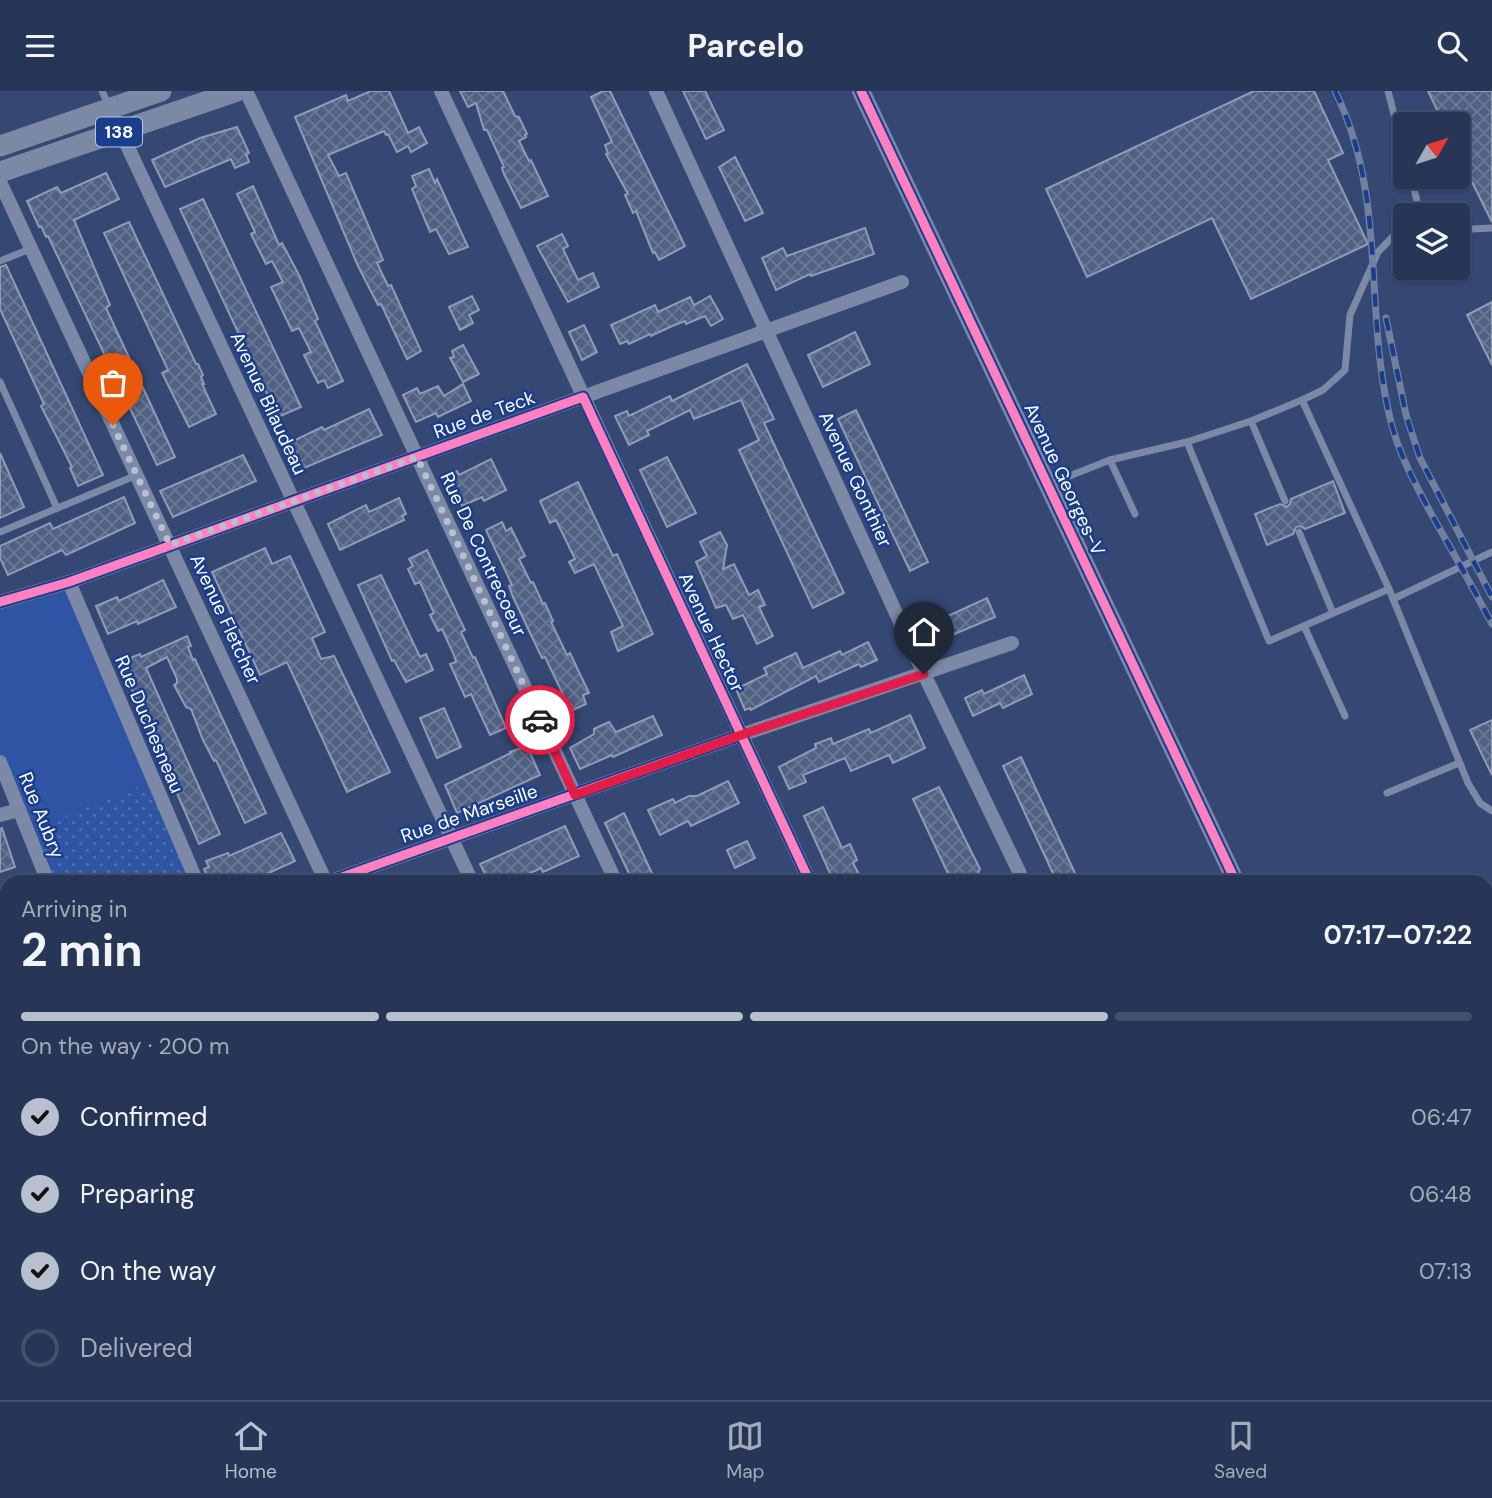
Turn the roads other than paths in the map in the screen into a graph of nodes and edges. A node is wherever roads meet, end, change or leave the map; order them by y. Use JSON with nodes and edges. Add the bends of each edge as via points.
{"nodes":[{"id":1,"x":161,"y":91,"type":"edge"},
{"id":2,"x":237,"y":91,"type":"edge"},
{"id":3,"x":246,"y":91,"type":"edge"},
{"id":4,"x":441,"y":91,"type":"edge"},
{"id":5,"x":656,"y":91,"type":"edge"},
{"id":6,"x":861,"y":91,"type":"edge"},
{"id":7,"x":1388,"y":91,"type":"edge"},
{"id":8,"x":106,"y":100,"type":"edge"},
{"id":9,"x":1393,"y":112,"type":"edge"},
{"id":10,"x":120,"y":132,"type":"junction"},
{"id":11,"x":0,"y":146,"type":"edge"},
{"id":12,"x":0,"y":172,"type":"edge"},
{"id":13,"x":0,"y":182,"type":"edge"},
{"id":14,"x":1492,"y":228,"type":"edge"},
{"id":15,"x":1470,"y":229,"type":"edge"},
{"id":16,"x":1393,"y":236,"type":"edge"},
{"id":17,"x":30,"y":249,"type":"junction"},
{"id":18,"x":0,"y":261,"type":"edge"},
{"id":19,"x":902,"y":282,"type":"dead end"},
{"id":20,"x":766,"y":331,"type":"junction"},
{"id":21,"x":0,"y":382,"type":"edge"},
{"id":22,"x":583,"y":397,"type":"junction"},
{"id":23,"x":1302,"y":400,"type":"junction"},
{"id":24,"x":1251,"y":421,"type":"junction"},
{"id":25,"x":1187,"y":442,"type":"junction"},
{"id":26,"x":417,"y":457,"type":"junction"},
{"id":27,"x":1110,"y":460,"type":"junction"},
{"id":28,"x":137,"y":475,"type":"junction"},
{"id":29,"x":1048,"y":485,"type":"junction"},
{"id":30,"x":294,"y":501,"type":"junction"},
{"id":31,"x":1285,"y":501,"type":"dead end"},
{"id":32,"x":57,"y":508,"type":"junction"},
{"id":33,"x":1135,"y":514,"type":"dead end"},
{"id":34,"x":0,"y":532,"type":"edge"},
{"id":35,"x":1299,"y":532,"type":"dead end"},
{"id":36,"x":170,"y":545,"type":"junction"},
{"id":37,"x":1492,"y":552,"type":"edge"},
{"id":38,"x":69,"y":582,"type":"junction"},
{"id":39,"x":1389,"y":589,"type":"junction"},
{"id":40,"x":1393,"y":599,"type":"junction"},
{"id":41,"x":0,"y":603,"type":"edge"},
{"id":42,"x":1333,"y":613,"type":"junction"},
{"id":43,"x":1304,"y":626,"type":"junction"},
{"id":44,"x":1012,"y":643,"type":"dead end"},
{"id":45,"x":924,"y":674,"type":"junction"},
{"id":46,"x":1345,"y":716,"type":"dead end"},
{"id":47,"x":741,"y":735,"type":"junction"},
{"id":48,"x":0,"y":762,"type":"edge"},
{"id":49,"x":1459,"y":763,"type":"junction"},
{"id":50,"x":1387,"y":793,"type":"dead end"},
{"id":51,"x":575,"y":795,"type":"junction"},
{"id":52,"x":19,"y":810,"type":"junction"},
{"id":53,"x":1492,"y":811,"type":"edge"},
{"id":54,"x":0,"y":815,"type":"edge"},
{"id":55,"x":451,"y":837,"type":"junction"},
{"id":56,"x":45,"y":875,"type":"edge"},
{"id":57,"x":194,"y":875,"type":"edge"},
{"id":58,"x":324,"y":875,"type":"edge"},
{"id":59,"x":346,"y":875,"type":"edge"},
{"id":60,"x":469,"y":875,"type":"edge"},
{"id":61,"x":613,"y":875,"type":"edge"},
{"id":62,"x":807,"y":875,"type":"edge"},
{"id":63,"x":1021,"y":875,"type":"edge"},
{"id":64,"x":1233,"y":875,"type":"edge"}],
"edges":[{"from":1,"to":8,"type":"main road","number":"138"},
{"from":2,"to":10,"type":"main road","number":"138"},
{"from":3,"to":26,"type":"street","name":"Rue De Contrecoeur"},
{"from":4,"to":22,"type":"street","name":"Avenue Hector"},
{"from":5,"to":20,"type":"street","name":"Avenue Gonthier"},
{"from":6,"to":29,"type":"street","name":"Avenue Georges-V"},
{"from":7,"to":9,"type":"lane"},
{"from":8,"to":10,"type":"street","name":"Avenue Bilaudeau"},
{"from":8,"to":11,"type":"main road","number":"138"},
{"from":10,"to":12,"type":"main road","number":"138"},
{"from":10,"to":30,"type":"street","name":"Avenue Bilaudeau"},
{"from":13,"to":17,"type":"street","name":"Avenue Fletcher"},
{"from":14,"to":15,"type":"lane"},
{"from":16,"to":23,"type":"lane","via":[[1378,252],[1350,314],[1345,370],[1323,390]]},
{"from":17,"to":18,"type":"lane"},
{"from":17,"to":28,"type":"street","name":"Avenue Fletcher"},
{"from":19,"to":20,"type":"street","name":"Rue de Teck"},
{"from":20,"to":22,"type":"street","name":"Rue de Teck"},
{"from":20,"to":45,"type":"street","name":"Avenue Gonthier"},
{"from":21,"to":32,"type":"lane"},
{"from":22,"to":26,"type":"street","name":"Rue de Teck"},
{"from":22,"to":47,"type":"street","name":"Avenue Hector"},
{"from":23,"to":24,"type":"lane"},
{"from":23,"to":39,"type":"lane"},
{"from":24,"to":25,"type":"lane"},
{"from":24,"to":31,"type":"lane"},
{"from":25,"to":27,"type":"lane"},
{"from":25,"to":43,"type":"lane","via":[[1269,641]]},
{"from":26,"to":30,"type":"street","name":"Rue de Teck"},
{"from":26,"to":51,"type":"street","name":"Rue De Contrecoeur"},
{"from":27,"to":29,"type":"lane"},
{"from":27,"to":33,"type":"lane"},
{"from":28,"to":32,"type":"lane"},
{"from":28,"to":36,"type":"street","name":"Avenue Fletcher"},
{"from":29,"to":64,"type":"street","name":"Avenue Georges-V"},
{"from":30,"to":36,"type":"street","name":"Rue de Teck"},
{"from":30,"to":55,"type":"street","name":"Avenue Bilaudeau"},
{"from":32,"to":34,"type":"lane"},
{"from":35,"to":42,"type":"lane"},
{"from":36,"to":38,"type":"street","name":"Rue de Teck"},
{"from":36,"to":58,"type":"street","name":"Avenue Fletcher"},
{"from":37,"to":40,"type":"lane"},
{"from":38,"to":41,"type":"street","name":"Rue de Teck"},
{"from":38,"to":57,"type":"street","name":"Rue Duchesneau"},
{"from":39,"to":40,"type":"lane"},
{"from":39,"to":42,"type":"lane"},
{"from":40,"to":49,"type":"lane"},
{"from":42,"to":43,"type":"lane"},
{"from":43,"to":46,"type":"lane"},
{"from":44,"to":45,"type":"street","name":"Rue de Marseille"},
{"from":45,"to":47,"type":"street","name":"Rue de Marseille"},
{"from":45,"to":63,"type":"street","name":"Avenue Gonthier"},
{"from":47,"to":51,"type":"street","name":"Rue de Marseille"},
{"from":47,"to":62,"type":"street","name":"Avenue Hector"},
{"from":48,"to":52,"type":"street","name":"Rue Aubry"},
{"from":49,"to":50,"type":"lane"},
{"from":49,"to":53,"type":"lane","via":[[1480,803]]},
{"from":51,"to":55,"type":"street","name":"Rue de Marseille"},
{"from":51,"to":61,"type":"street","name":"Rue De Contrecoeur"},
{"from":52,"to":54,"type":"street"},
{"from":52,"to":56,"type":"street","name":"Rue Aubry"},
{"from":55,"to":59,"type":"street","name":"Rue de Marseille"},
{"from":55,"to":60,"type":"street","name":"Avenue Bilaudeau"}]}
